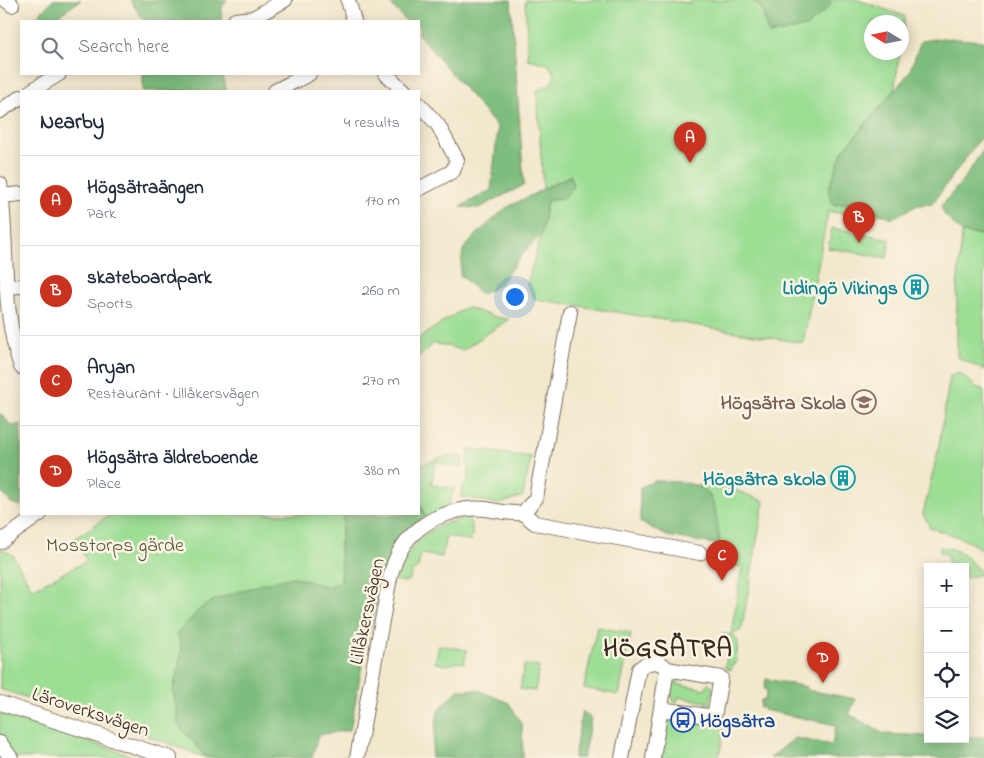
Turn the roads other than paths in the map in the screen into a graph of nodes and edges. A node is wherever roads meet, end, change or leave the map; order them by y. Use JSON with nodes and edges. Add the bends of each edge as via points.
{"nodes":[{"id":1,"x":285,"y":0,"type":"edge"},
{"id":2,"x":348,"y":0,"type":"edge"},
{"id":3,"x":235,"y":20,"type":"edge"},
{"id":4,"x":354,"y":20,"type":"edge"},
{"id":5,"x":57,"y":75,"type":"edge"},
{"id":6,"x":307,"y":75,"type":"edge"},
{"id":7,"x":387,"y":75,"type":"edge"},
{"id":8,"x":33,"y":90,"type":"edge"},
{"id":9,"x":278,"y":90,"type":"edge"},
{"id":10,"x":403,"y":90,"type":"edge"},
{"id":11,"x":20,"y":98,"type":"edge"},
{"id":12,"x":420,"y":105,"type":"edge"},
{"id":13,"x":0,"y":111,"type":"edge"},
{"id":14,"x":420,"y":188,"type":"edge"},
{"id":15,"x":1,"y":190,"type":"edge"},
{"id":16,"x":20,"y":194,"type":"edge"},
{"id":17,"x":20,"y":286,"type":"edge"},
{"id":18,"x":6,"y":287,"type":"junction"},
{"id":19,"x":570,"y":312,"type":"dead end"},
{"id":20,"x":20,"y":364,"type":"edge"},
{"id":21,"x":523,"y":513,"type":"junction"},
{"id":22,"x":39,"y":515,"type":"edge"},
{"id":23,"x":0,"y":542,"type":"edge"},
{"id":24,"x":700,"y":553,"type":"dead end"},
{"id":25,"x":667,"y":669,"type":"junction"},
{"id":26,"x":0,"y":703,"type":"edge"},
{"id":27,"x":661,"y":708,"type":"junction"},
{"id":28,"x":0,"y":743,"type":"edge"},
{"id":29,"x":11,"y":758,"type":"edge"},
{"id":30,"x":170,"y":758,"type":"edge"},
{"id":31,"x":357,"y":758,"type":"edge"},
{"id":32,"x":622,"y":758,"type":"edge"},
{"id":33,"x":653,"y":758,"type":"edge"}],
"edges":[{"from":1,"to":3,"type":"street","via":[[253,18]]},
{"from":2,"to":4,"type":"street"},
{"from":5,"to":8,"type":"street"},
{"from":6,"to":9,"type":"street"},
{"from":7,"to":10,"type":"street"},
{"from":11,"to":13,"type":"street"},
{"from":12,"to":14,"type":"street","via":[[438,125],[457,160],[453,171]]},
{"from":15,"to":16,"type":"street"},
{"from":15,"to":18,"type":"street"},
{"from":17,"to":18,"type":"street"},
{"from":18,"to":20,"type":"street","via":[[13,344]]},
{"from":19,"to":21,"type":"street","via":[[536,498]]},
{"from":21,"to":24,"type":"street","name":"Lillåkersvägen","via":[[535,523]]},
{"from":21,"to":31,"type":"street","name":"Lillåkersvägen","via":[[485,509],[455,511],[425,524],[403,546],[391,576]]},
{"from":22,"to":23,"type":"street"},
{"from":25,"to":27,"type":"street"},
{"from":25,"to":27,"type":"street","via":[[721,678],[714,716]]},
{"from":25,"to":32,"type":"street","via":[[655,662],[644,664],[639,669]]},
{"from":26,"to":30,"type":"street","name":"Läroverksvägen"},
{"from":27,"to":33,"type":"street"},
{"from":28,"to":29,"type":"street"}]}
